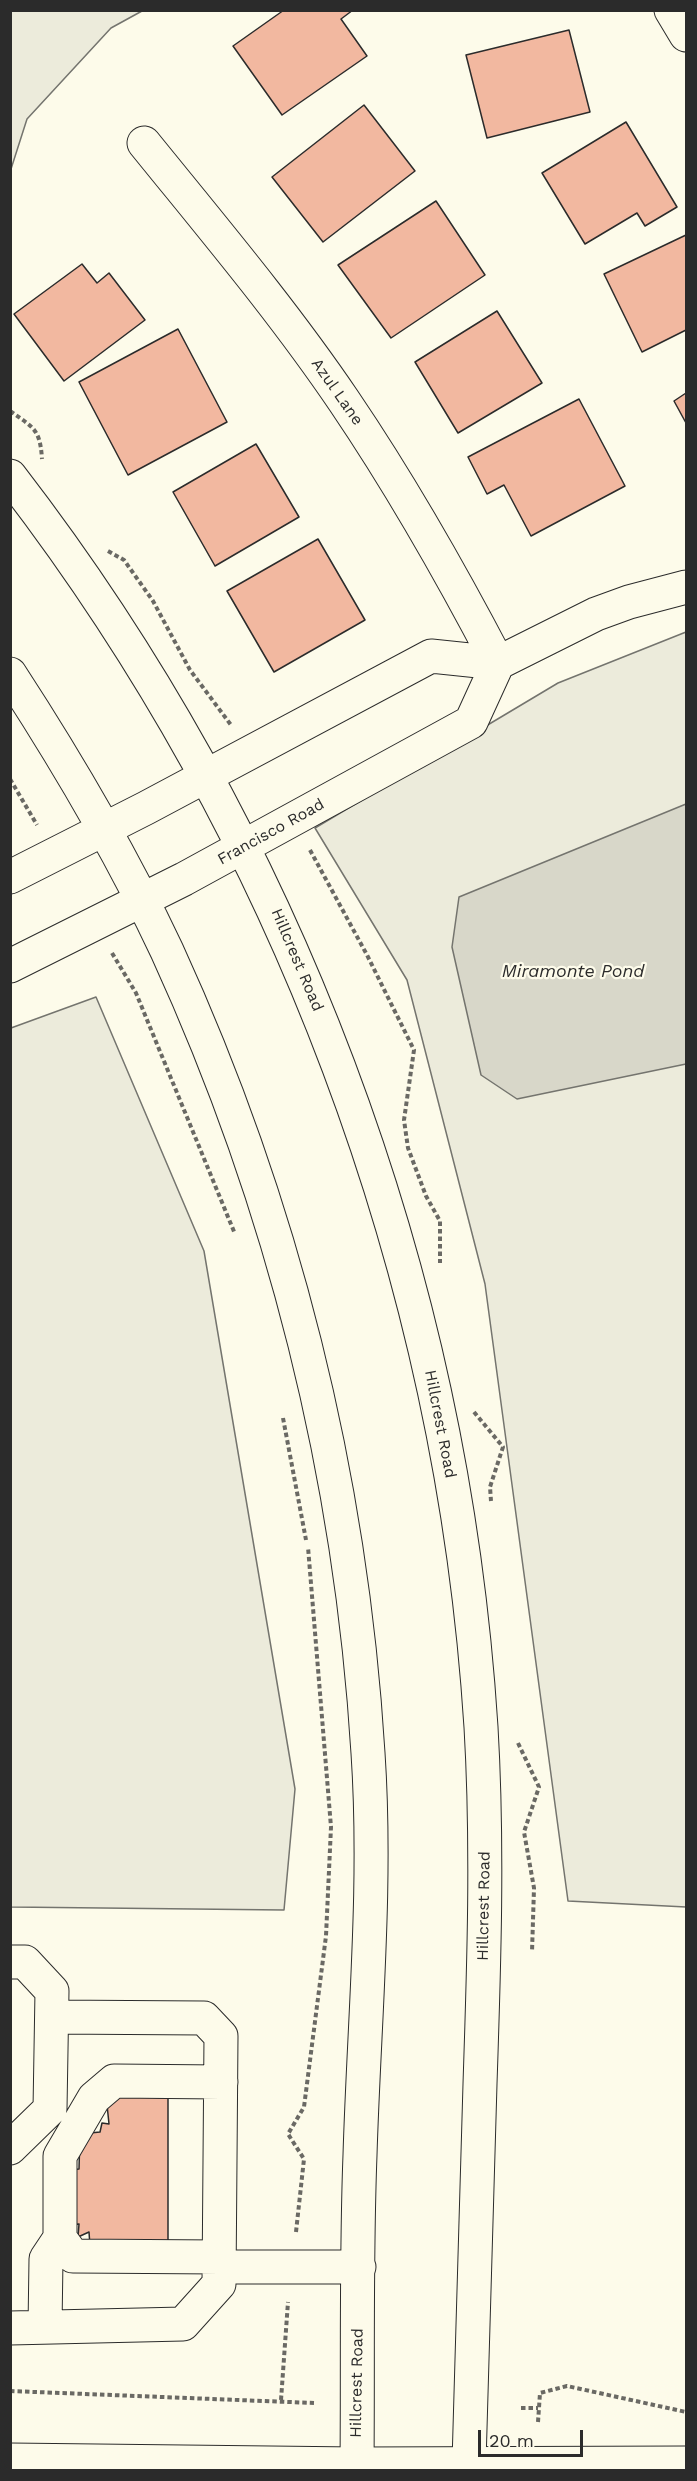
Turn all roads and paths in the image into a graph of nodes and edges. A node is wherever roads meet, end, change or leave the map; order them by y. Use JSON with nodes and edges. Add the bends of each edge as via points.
{"nodes":[{"id":1,"x":671,"y":10,"type":"edge"},
{"id":2,"x":687,"y":35,"type":"edge"},
{"id":3,"x":144,"y":143,"type":"dead end"},
{"id":4,"x":10,"y":476,"type":"edge"},
{"id":5,"x":687,"y":587,"type":"edge"},
{"id":6,"x":498,"y":663,"type":"junction"},
{"id":7,"x":10,"y":674,"type":"edge"},
{"id":8,"x":208,"y":776,"type":"junction"},
{"id":9,"x":10,"y":779,"type":"edge"},
{"id":10,"x":105,"y":829,"type":"junction"},
{"id":11,"x":244,"y":846,"type":"junction"},
{"id":12,"x":55,"y":854,"type":"junction"},
{"id":13,"x":10,"y":877,"type":"edge"},
{"id":14,"x":142,"y":900,"type":"junction"},
{"id":15,"x":95,"y":923,"type":"junction"},
{"id":16,"x":10,"y":966,"type":"edge"},
{"id":17,"x":238,"y":1240,"type":"dead end"},
{"id":18,"x":282,"y":1410,"type":"dead end"},
{"id":19,"x":10,"y":1962,"type":"edge"},
{"id":20,"x":52,"y":2017,"type":"junction"},
{"id":21,"x":221,"y":2082,"type":"junction"},
{"id":22,"x":10,"y":2148,"type":"edge"},
{"id":23,"x":60,"y":2238,"type":"junction"},
{"id":24,"x":220,"y":2262,"type":"junction"},
{"id":25,"x":292,"y":2267,"type":"junction"},
{"id":26,"x":359,"y":2267,"type":"junction"},
{"id":27,"x":45,"y":2327,"type":"junction"},
{"id":28,"x":10,"y":2328,"type":"edge"},
{"id":29,"x":10,"y":2391,"type":"edge"},
{"id":30,"x":281,"y":2400,"type":"junction"},
{"id":31,"x":314,"y":2403,"type":"dead end"},
{"id":32,"x":520,"y":2408,"type":"dead end"},
{"id":33,"x":538,"y":2408,"type":"junction"},
{"id":34,"x":687,"y":2412,"type":"edge"},
{"id":35,"x":538,"y":2422,"type":"dead end"},
{"id":36,"x":10,"y":2460,"type":"edge"},
{"id":37,"x":687,"y":2463,"type":"edge"},
{"id":38,"x":357,"y":2467,"type":"edge"},
{"id":39,"x":469,"y":2467,"type":"edge"}],
"edges":[{"from":1,"to":2,"type":"street"},
{"from":3,"to":6,"type":"street","name":"Azul Lane","via":[[245,268],[344,401],[432,540]]},
{"from":4,"to":8,"type":"street","name":"Hillcrest Road","via":[[131,647]]},
{"from":5,"to":6,"type":"street","via":[[596,614]]},
{"from":6,"to":8,"type":"street","via":[[431,656]]},
{"from":6,"to":11,"type":"street","name":"Francisco Road","via":[[471,722]]},
{"from":7,"to":10,"type":"street","name":"Hillcrest Road"},
{"from":8,"to":10,"type":"street"},
{"from":8,"to":11,"type":"street","name":"Hillcrest Road"},
{"from":9,"to":12,"type":"path"},
{"from":10,"to":12,"type":"street"},
{"from":10,"to":14,"type":"street","name":"Hillcrest Road"},
{"from":11,"to":14,"type":"street","name":"Francisco Road"},
{"from":11,"to":39,"type":"street","name":"Hillcrest Road","via":[[316,1004],[375,1171],[426,1353],[461,1539],[473,1632],[485,1820]]},
{"from":12,"to":13,"type":"street"},
{"from":14,"to":15,"type":"street","name":"Francisco Road"},
{"from":14,"to":26,"type":"street","name":"Hillcrest Road","via":[[204,1036],[268,1210],[317,1389],[336,1480],[350,1571],[368,1756],[371,1848]]},
{"from":15,"to":16,"type":"street","name":"Francisco Road"},
{"from":15,"to":17,"type":"path","via":[[136,993]]},
{"from":18,"to":25,"type":"path","via":[[308,1549],[331,1827],[326,1936],[304,2107],[288,2134],[304,2159]]},
{"from":19,"to":20,"type":"street","via":[[25,1962],[52,1991]]},
{"from":20,"to":21,"type":"street","via":[[204,2018],[221,2036]]},
{"from":20,"to":22,"type":"street","via":[[50,2109]]},
{"from":21,"to":23,"type":"street","via":[[114,2081],[94,2098],[60,2156]]},
{"from":21,"to":24,"type":"street"},
{"from":23,"to":24,"type":"street","via":[[73,2256]]},
{"from":23,"to":27,"type":"street","via":[[46,2259]]},
{"from":24,"to":25,"type":"street"},
{"from":24,"to":27,"type":"street","via":[[219,2283],[183,2324]]},
{"from":25,"to":26,"type":"street"},
{"from":25,"to":30,"type":"path"},
{"from":26,"to":38,"type":"street","name":"Hillcrest Road"},
{"from":27,"to":28,"type":"street"},
{"from":29,"to":30,"type":"path"},
{"from":30,"to":31,"type":"path"},
{"from":32,"to":33,"type":"path"},
{"from":33,"to":34,"type":"path","via":[[540,2393],[567,2386]]},
{"from":33,"to":35,"type":"path"},
{"from":36,"to":38,"type":"street"},
{"from":37,"to":39,"type":"street"},
{"from":38,"to":39,"type":"street"}]}
